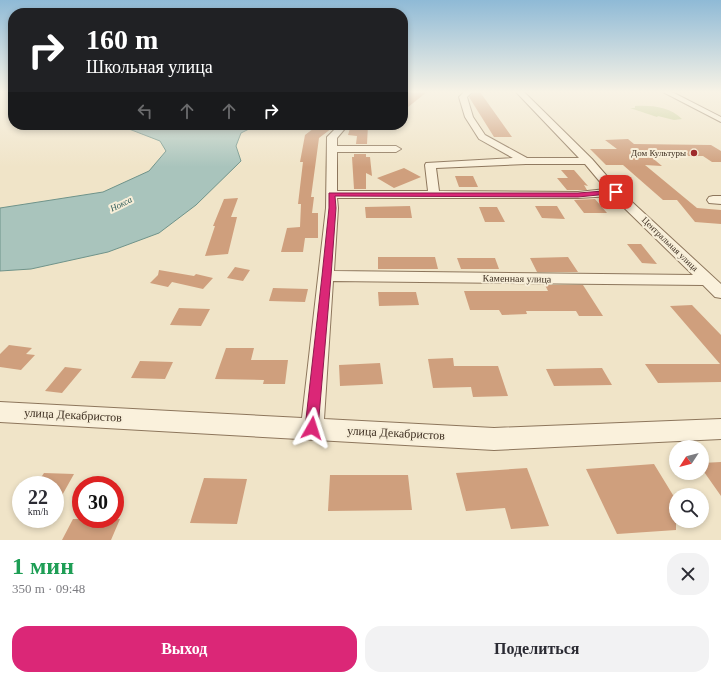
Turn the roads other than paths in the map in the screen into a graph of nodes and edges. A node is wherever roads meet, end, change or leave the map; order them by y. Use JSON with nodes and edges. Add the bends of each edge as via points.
{"nodes":[{"id":1,"x":470,"y":117,"type":"edge"},
{"id":2,"x":545,"y":117,"type":"edge"},
{"id":3,"x":339,"y":130,"type":"edge"},
{"id":4,"x":331,"y":149,"type":"junction"},
{"id":5,"x":396,"y":149,"type":"dead end"},
{"id":6,"x":526,"y":161,"type":"junction"},
{"id":7,"x":588,"y":161,"type":"junction"},
{"id":8,"x":616,"y":192,"type":"junction"},
{"id":9,"x":331,"y":194,"type":"junction"},
{"id":10,"x":434,"y":194,"type":"junction"},
{"id":11,"x":327,"y":276,"type":"junction"},
{"id":12,"x":708,"y":280,"type":"junction"},
{"id":13,"x":721,"y":293,"type":"edge"},
{"id":14,"x":0,"y":412,"type":"edge"},
{"id":15,"x":312,"y":428,"type":"junction"},
{"id":16,"x":721,"y":429,"type":"edge"}],
"edges":[{"from":1,"to":6,"type":"street","via":[[482,137]]},
{"from":2,"to":7,"type":"street","name":"Центральная улица"},
{"from":3,"to":4,"type":"street","via":[[332,137]]},
{"from":4,"to":5,"type":"street"},
{"from":4,"to":9,"type":"street"},
{"from":6,"to":7,"type":"street"},
{"from":6,"to":10,"type":"street","via":[[430,165]]},
{"from":7,"to":8,"type":"street","name":"Центральная улица"},
{"from":8,"to":10,"type":"street","via":[[578,195]]},
{"from":8,"to":12,"type":"street","name":"Центральная улица"},
{"from":9,"to":10,"type":"street"},
{"from":9,"to":11,"type":"street"},
{"from":11,"to":12,"type":"street","name":"Каменная улица"},
{"from":11,"to":15,"type":"street"},
{"from":12,"to":13,"type":"street","name":"Центральная улица"},
{"from":14,"to":15,"type":"street","name":"улица Декабристов"},
{"from":15,"to":16,"type":"street","name":"улица Декабристов","via":[[494,439]]}]}
